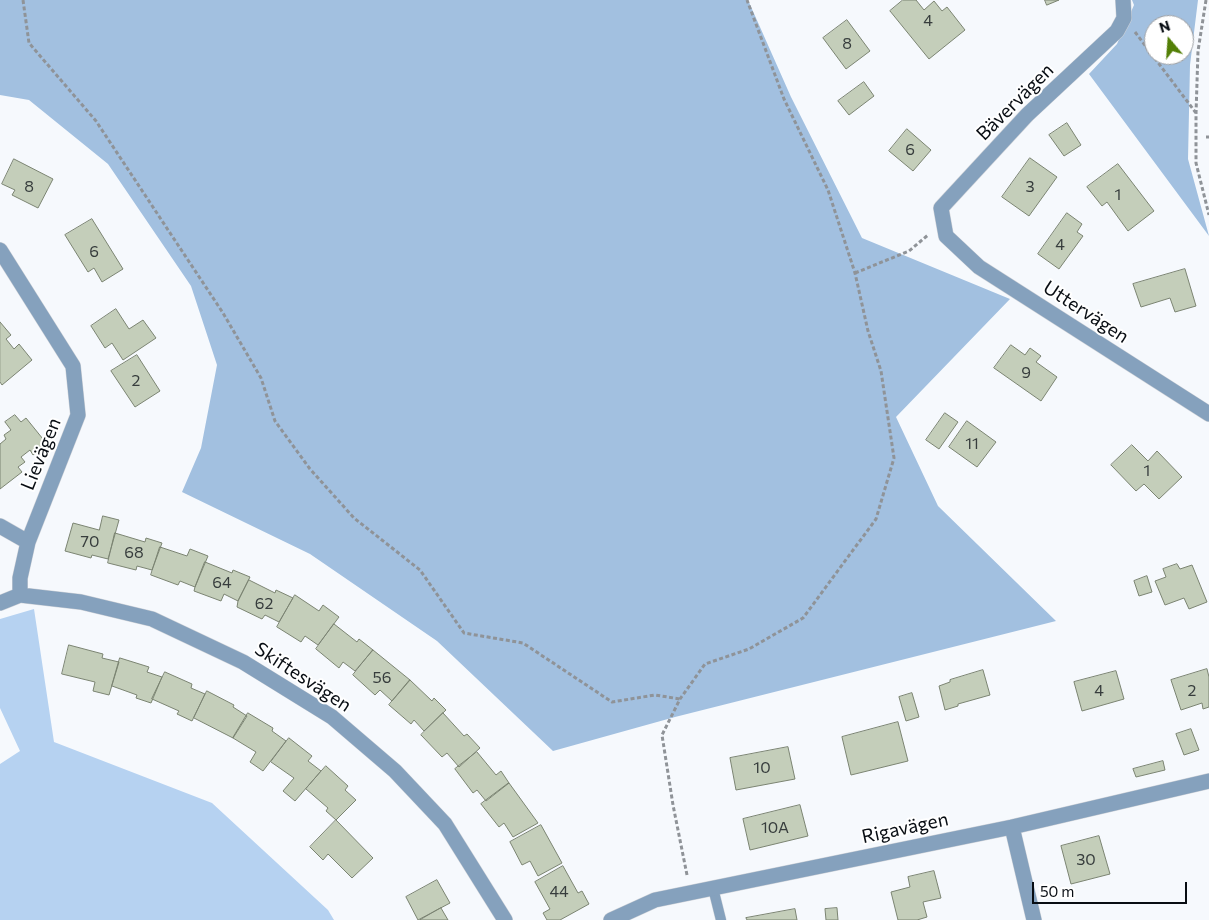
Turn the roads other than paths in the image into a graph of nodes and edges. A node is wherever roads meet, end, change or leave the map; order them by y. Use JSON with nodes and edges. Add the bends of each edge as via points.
{"nodes":[{"id":1,"x":1122,"y":0,"type":"edge"},
{"id":2,"x":945,"y":229,"type":"joint"},
{"id":3,"x":0,"y":250,"type":"edge"},
{"id":4,"x":1209,"y":414,"type":"edge"},
{"id":5,"x":0,"y":526,"type":"edge"},
{"id":6,"x":28,"y":542,"type":"junction"},
{"id":7,"x":20,"y":595,"type":"junction"},
{"id":8,"x":0,"y":604,"type":"edge"},
{"id":9,"x":1209,"y":781,"type":"edge"},
{"id":10,"x":1012,"y":827,"type":"junction"},
{"id":11,"x":713,"y":888,"type":"junction"},
{"id":12,"x":505,"y":920,"type":"edge"},
{"id":13,"x":611,"y":920,"type":"edge"},
{"id":14,"x":721,"y":920,"type":"edge"},
{"id":15,"x":1034,"y":920,"type":"edge"}],
"edges":[{"from":1,"to":2,"type":"street","name":"Bävervägen","via":[[1124,18],[1117,31],[1027,115],[941,208]]},
{"from":2,"to":4,"type":"street","name":"Uttervägen","via":[[978,267]]},
{"from":3,"to":6,"type":"street","name":"Lievägen","via":[[73,366],[78,415]]},
{"from":5,"to":6,"type":"street"},
{"from":6,"to":7,"type":"street","name":"Lievägen","via":[[20,578]]},
{"from":7,"to":8,"type":"street"},
{"from":7,"to":12,"type":"street","name":"Skiftesvägen","via":[[81,602],[152,619],[243,662],[332,717],[395,771],[445,824]]},
{"from":9,"to":10,"type":"street","name":"Rigavägen"},
{"from":10,"to":11,"type":"street","name":"Rigavägen"},
{"from":10,"to":15,"type":"street"},
{"from":11,"to":13,"type":"street","name":"Rigavägen","via":[[655,900]]},
{"from":11,"to":14,"type":"lane"}]}
